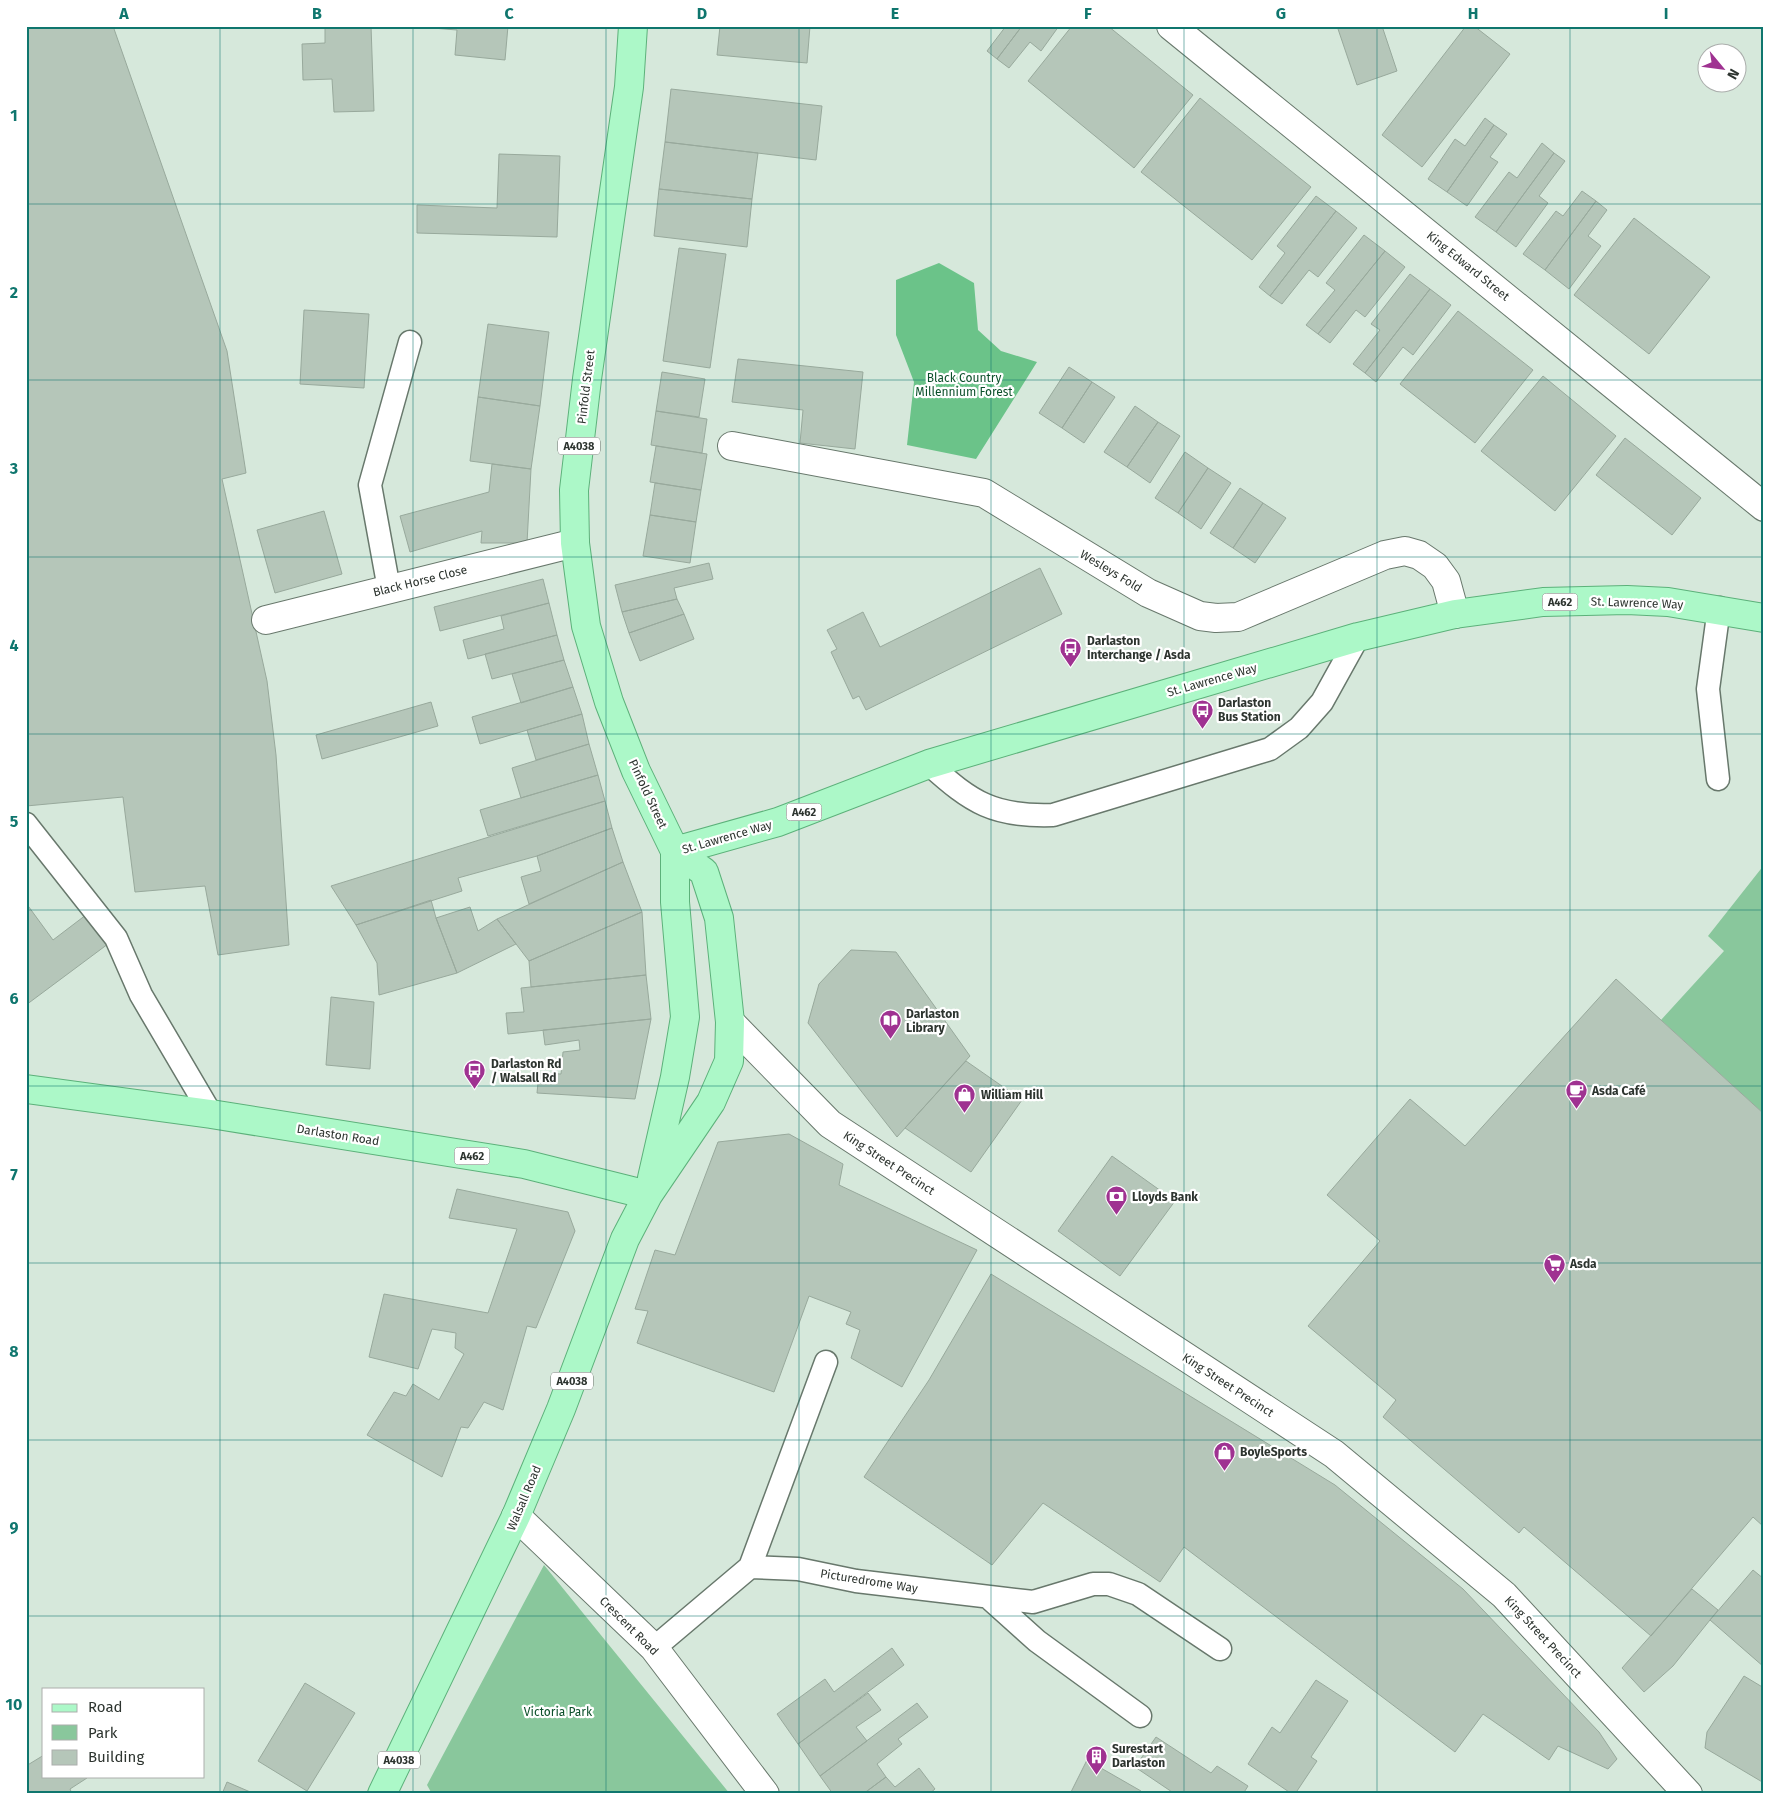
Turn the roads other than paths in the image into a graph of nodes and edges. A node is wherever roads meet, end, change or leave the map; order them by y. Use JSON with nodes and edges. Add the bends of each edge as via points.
{"nodes":[{"id":1,"x":633,"y":26,"type":"edge"},
{"id":2,"x":1171,"y":26,"type":"edge"},
{"id":3,"x":410,"y":342,"type":"dead end"},
{"id":4,"x":732,"y":446,"type":"dead end"},
{"id":5,"x":1764,"y":507,"type":"edge"},
{"id":6,"x":575,"y":543,"type":"junction"},
{"id":7,"x":389,"y":589,"type":"junction"},
{"id":8,"x":1719,"y":608,"type":"junction"},
{"id":9,"x":1455,"y":614,"type":"junction"},
{"id":10,"x":1764,"y":618,"type":"edge"},
{"id":11,"x":266,"y":620,"type":"dead end"},
{"id":12,"x":1358,"y":637,"type":"junction"},
{"id":13,"x":929,"y":764,"type":"junction"},
{"id":14,"x":1718,"y":779,"type":"dead end"},
{"id":15,"x":26,"y":824,"type":"edge"},
{"id":16,"x":675,"y":851,"type":"junction"},
{"id":17,"x":730,"y":1022,"type":"junction"},
{"id":18,"x":26,"y":1089,"type":"edge"},
{"id":19,"x":211,"y":1114,"type":"junction"},
{"id":20,"x":648,"y":1195,"type":"junction"},
{"id":21,"x":826,"y":1362,"type":"dead end"},
{"id":22,"x":516,"y":1516,"type":"junction"},
{"id":23,"x":750,"y":1567,"type":"junction"},
{"id":24,"x":988,"y":1597,"type":"junction"},
{"id":25,"x":654,"y":1648,"type":"junction"},
{"id":26,"x":1220,"y":1650,"type":"dead end"},
{"id":27,"x":1140,"y":1716,"type":"dead end"},
{"id":28,"x":382,"y":1794,"type":"edge"},
{"id":29,"x":765,"y":1794,"type":"edge"},
{"id":30,"x":1688,"y":1794,"type":"edge"}],
"edges":[{"from":1,"to":6,"type":"main road","name":"Pinfold Street","number":"A4038","via":[[626,114],[575,481]]},
{"from":2,"to":5,"type":"street","name":"King Edward Street"},
{"from":3,"to":7,"type":"lane","via":[[370,485]]},
{"from":4,"to":9,"type":"street","name":"Wesleys Fold","via":[[984,493],[1148,593],[1200,616],[1238,617],[1385,555],[1406,551],[1435,566],[1446,581]]},
{"from":6,"to":7,"type":"street","name":"Black Horse Close"},
{"from":6,"to":16,"type":"main road","name":"Pinfold Street","number":"A4038","via":[[586,626],[609,702],[636,772]]},
{"from":7,"to":11,"type":"street","name":"Black Horse Close"},
{"from":8,"to":9,"type":"main road","name":"St. Lawrence Way","number":"A462","via":[[1618,600],[1542,602]]},
{"from":8,"to":10,"type":"main road","name":"St. Lawrence Way","number":"A462"},
{"from":8,"to":14,"type":"lane","via":[[1708,689]]},
{"from":9,"to":12,"type":"main road","name":"St. Lawrence Way","number":"A462"},
{"from":12,"to":13,"type":"main road","name":"St. Lawrence Way","number":"A462"},
{"from":12,"to":13,"type":"lane","via":[[1322,702],[1298,728],[1270,750],[1053,815],[1022,816],[985,806],[955,788]]},
{"from":13,"to":16,"type":"main road","name":"St. Lawrence Way","number":"A462","via":[[778,822]]},
{"from":15,"to":19,"type":"lane","via":[[116,938],[141,995]]},
{"from":16,"to":17,"type":"main road","number":"A4038","via":[[704,872],[719,918]]},
{"from":16,"to":20,"type":"main road","number":"A4038","via":[[675,902],[685,1017],[676,1077]]},
{"from":17,"to":20,"type":"main road","number":"A4038","via":[[729,1061],[712,1102]]},
{"from":17,"to":30,"type":"street","name":"King Street Precinct","via":[[830,1124],[1334,1454],[1504,1595]]},
{"from":18,"to":19,"type":"main road","name":"Darlaston Road","number":"A462"},
{"from":19,"to":20,"type":"main road","name":"Darlaston Road","number":"A462","via":[[524,1164]]},
{"from":20,"to":22,"type":"main road","name":"Walsall Road","number":"A4038","via":[[625,1239],[562,1409]]},
{"from":21,"to":23,"type":"lane"},
{"from":22,"to":25,"type":"street","name":"Crescent Road"},
{"from":22,"to":28,"type":"main road","name":"Walsall Road","number":"A4038"},
{"from":23,"to":24,"type":"lane","name":"Picturedrome Way","via":[[798,1569],[856,1581]]},
{"from":23,"to":25,"type":"lane"},
{"from":24,"to":26,"type":"lane","name":"Picturedrome Way","via":[[1033,1602],[1093,1584],[1109,1584],[1138,1594]]},
{"from":24,"to":27,"type":"lane","via":[[1038,1641]]},
{"from":25,"to":29,"type":"street","name":"Crescent Road"}]}
